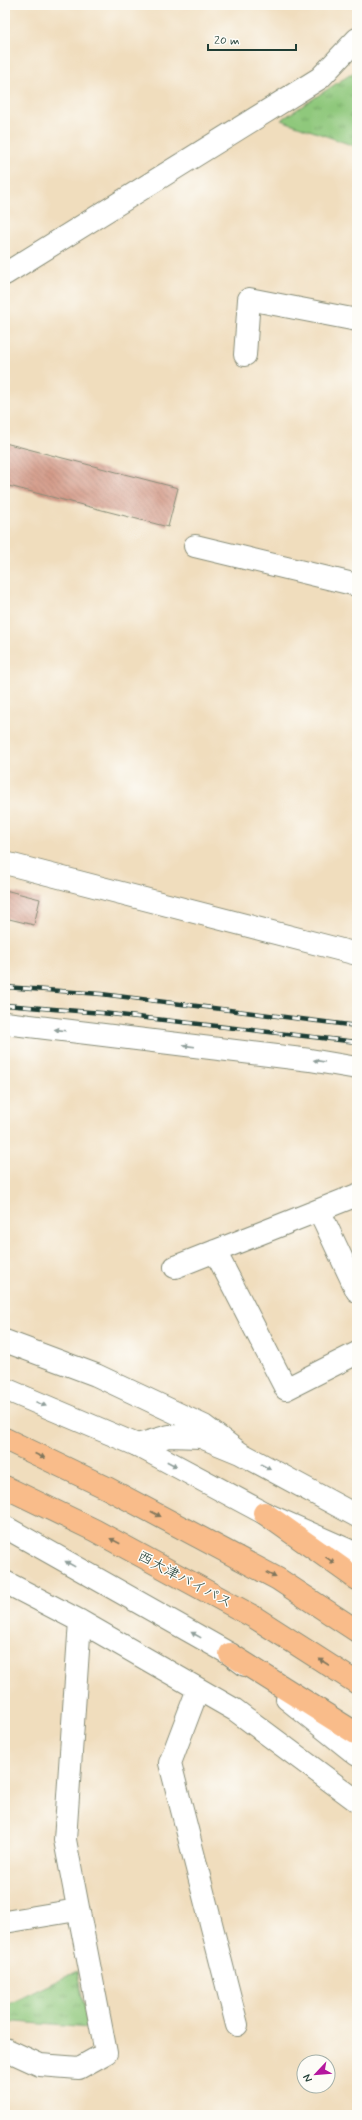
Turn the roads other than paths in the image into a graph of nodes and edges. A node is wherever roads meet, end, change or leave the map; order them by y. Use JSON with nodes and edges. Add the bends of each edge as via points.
{"nodes":[{"id":1,"x":357,"y":41,"type":"edge"},
{"id":2,"x":5,"y":274,"type":"edge"},
{"id":3,"x":357,"y":320,"type":"edge"},
{"id":4,"x":245,"y":355,"type":"dead end"},
{"id":5,"x":194,"y":546,"type":"dead end"},
{"id":6,"x":357,"y":585,"type":"edge"},
{"id":7,"x":5,"y":863,"type":"edge"},
{"id":8,"x":357,"y":954,"type":"edge"},
{"id":9,"x":5,"y":1023,"type":"edge"},
{"id":10,"x":357,"y":1068,"type":"edge"},
{"id":11,"x":357,"y":1196,"type":"edge"},
{"id":12,"x":319,"y":1210,"type":"junction"},
{"id":13,"x":215,"y":1251,"type":"junction"},
{"id":14,"x":176,"y":1267,"type":"dead end"},
{"id":15,"x":357,"y":1291,"type":"edge"},
{"id":16,"x":5,"y":1340,"type":"edge"},
{"id":17,"x":357,"y":1353,"type":"edge"},
{"id":18,"x":5,"y":1389,"type":"edge"},
{"id":19,"x":5,"y":1439,"type":"edge"},
{"id":20,"x":137,"y":1445,"type":"junction"},
{"id":21,"x":240,"y":1453,"type":"junction"},
{"id":22,"x":5,"y":1487,"type":"edge"},
{"id":23,"x":353,"y":1507,"type":"edge"},
{"id":24,"x":264,"y":1514,"type":"junction"},
{"id":25,"x":5,"y":1527,"type":"edge"},
{"id":26,"x":357,"y":1554,"type":"edge"},
{"id":27,"x":357,"y":1579,"type":"edge"},
{"id":28,"x":5,"y":1582,"type":"edge"},
{"id":29,"x":80,"y":1621,"type":"junction"},
{"id":30,"x":357,"y":1631,"type":"edge"},
{"id":31,"x":230,"y":1654,"type":"junction"},
{"id":32,"x":357,"y":1684,"type":"edge"},
{"id":33,"x":198,"y":1689,"type":"junction"},
{"id":34,"x":357,"y":1734,"type":"edge"},
{"id":35,"x":357,"y":1755,"type":"edge"},
{"id":36,"x":357,"y":1800,"type":"edge"},
{"id":37,"x":77,"y":1910,"type":"junction"},
{"id":38,"x":5,"y":1922,"type":"edge"},
{"id":39,"x":236,"y":2025,"type":"dead end"},
{"id":40,"x":5,"y":2049,"type":"edge"}],
"edges":[{"from":1,"to":2,"type":"street","via":[[320,78]]},
{"from":3,"to":4,"type":"street","via":[[249,299]]},
{"from":5,"to":6,"type":"street"},
{"from":7,"to":8,"type":"street"},
{"from":10,"to":9,"type":"street","one_way":true},
{"from":11,"to":12,"type":"street"},
{"from":12,"to":13,"type":"street"},
{"from":12,"to":15,"type":"street"},
{"from":13,"to":14,"type":"street"},
{"from":13,"to":17,"type":"street","via":[[286,1389]]},
{"from":16,"to":21,"type":"street","via":[[96,1375],[204,1426]]},
{"from":18,"to":20,"type":"street","one_way":true},
{"from":19,"to":30,"type":"highway","one_way":true,"via":[[107,1488],[278,1579]]},
{"from":20,"to":21,"type":"street","via":[[169,1436],[201,1437]]},
{"from":20,"to":24,"type":"street","one_way":true},
{"from":21,"to":23,"type":"street","one_way":true},
{"from":32,"to":22,"type":"highway","name":"西大津バイパス","one_way":true,"via":[[254,1617],[94,1530]]},
{"from":24,"to":26,"type":"street"},
{"from":24,"to":27,"type":"highway","one_way":true},
{"from":31,"to":25,"type":"street","one_way":true},
{"from":28,"to":29,"type":"street"},
{"from":29,"to":33,"type":"street"},
{"from":29,"to":37,"type":"street","via":[[65,1840]]},
{"from":31,"to":34,"type":"highway"},
{"from":31,"to":35,"type":"street"},
{"from":33,"to":36,"type":"street","via":[[235,1710]]},
{"from":33,"to":39,"type":"street","via":[[170,1763]]},
{"from":37,"to":38,"type":"street"},
{"from":37,"to":40,"type":"street","via":[[106,2052],[79,2068],[40,2065]]}]}
